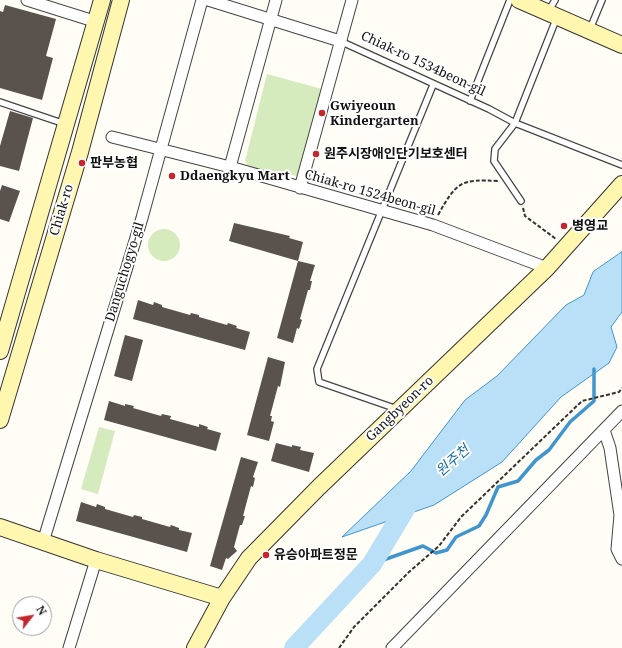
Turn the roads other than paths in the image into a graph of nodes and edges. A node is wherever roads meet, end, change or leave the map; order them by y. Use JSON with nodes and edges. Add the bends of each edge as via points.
{"nodes":[{"id":1,"x":27,"y":0,"type":"edge"},
{"id":2,"x":102,"y":0,"type":"edge"},
{"id":3,"x":121,"y":0,"type":"edge"},
{"id":4,"x":202,"y":0,"type":"edge"},
{"id":5,"x":208,"y":0,"type":"edge"},
{"id":6,"x":276,"y":0,"type":"edge"},
{"id":7,"x":352,"y":0,"type":"edge"},
{"id":8,"x":510,"y":0,"type":"edge"},
{"id":9,"x":519,"y":0,"type":"edge"},
{"id":10,"x":602,"y":0,"type":"edge"},
{"id":11,"x":553,"y":10,"type":"edge"},
{"id":12,"x":270,"y":20,"type":"junction"},
{"id":13,"x":97,"y":22,"type":"junction"},
{"id":14,"x":114,"y":26,"type":"junction"},
{"id":15,"x":589,"y":30,"type":"junction"},
{"id":16,"x":340,"y":41,"type":"junction"},
{"id":17,"x":622,"y":45,"type":"edge"},
{"id":18,"x":433,"y":85,"type":"junction"},
{"id":19,"x":470,"y":101,"type":"junction"},
{"id":20,"x":0,"y":102,"type":"edge"},
{"id":21,"x":515,"y":123,"type":"junction"},
{"id":22,"x":67,"y":124,"type":"junction"},
{"id":23,"x":112,"y":137,"type":"dead end"},
{"id":24,"x":161,"y":150,"type":"junction"},
{"id":25,"x":622,"y":165,"type":"edge"},
{"id":26,"x":230,"y":167,"type":"junction"},
{"id":27,"x":622,"y":184,"type":"edge"},
{"id":28,"x":300,"y":188,"type":"junction"},
{"id":29,"x":521,"y":201,"type":"dead end"},
{"id":30,"x":380,"y":211,"type":"junction"},
{"id":31,"x":547,"y":268,"type":"junction"},
{"id":32,"x":0,"y":351,"type":"edge"},
{"id":33,"x":399,"y":410,"type":"junction"},
{"id":34,"x":622,"y":411,"type":"edge"},
{"id":35,"x":0,"y":420,"type":"edge"},
{"id":36,"x":604,"y":430,"type":"junction"},
{"id":37,"x":0,"y":527,"type":"edge"},
{"id":38,"x":42,"y":542,"type":"junction"},
{"id":39,"x":622,"y":559,"type":"edge"},
{"id":40,"x":96,"y":560,"type":"junction"},
{"id":41,"x":222,"y":598,"type":"junction"},
{"id":42,"x":69,"y":648,"type":"edge"},
{"id":43,"x":195,"y":648,"type":"edge"},
{"id":44,"x":392,"y":648,"type":"edge"}],
"edges":[{"from":1,"to":13,"type":"street"},
{"from":2,"to":13,"type":"street","name":"Chiak-ro"},
{"from":3,"to":14,"type":"street","name":"Chiak-ro"},
{"from":4,"to":24,"type":"street","name":"Danguchogyo-gil"},
{"from":5,"to":12,"type":"street","name":"Chiak-ro 1534beon-gil"},
{"from":6,"to":12,"type":"street"},
{"from":7,"to":16,"type":"street"},
{"from":8,"to":19,"type":"lane"},
{"from":9,"to":11,"type":"street"},
{"from":10,"to":15,"type":"lane"},
{"from":11,"to":15,"type":"street"},
{"from":11,"to":21,"type":"lane"},
{"from":12,"to":16,"type":"street","name":"Chiak-ro 1534beon-gil"},
{"from":12,"to":26,"type":"street"},
{"from":13,"to":14,"type":"street"},
{"from":13,"to":22,"type":"street","name":"Chiak-ro"},
{"from":14,"to":35,"type":"street","name":"Chiak-ro","via":[[80,152]]},
{"from":15,"to":17,"type":"street"},
{"from":16,"to":18,"type":"lane","name":"Chiak-ro 1534beon-gil"},
{"from":16,"to":28,"type":"street"},
{"from":18,"to":19,"type":"lane","name":"Chiak-ro 1534beon-gil"},
{"from":18,"to":30,"type":"lane"},
{"from":19,"to":21,"type":"lane","name":"Chiak-ro 1534beon-gil"},
{"from":20,"to":22,"type":"lane"},
{"from":21,"to":25,"type":"lane","name":"Chiak-ro 1534beon-gil"},
{"from":21,"to":29,"type":"lane","via":[[495,149],[494,161]]},
{"from":22,"to":32,"type":"street","name":"Chiak-ro"},
{"from":23,"to":24,"type":"street","name":"Chiak-ro 1524beon-gil"},
{"from":24,"to":26,"type":"street","name":"Chiak-ro 1524beon-gil"},
{"from":24,"to":38,"type":"street","name":"Danguchogyo-gil"},
{"from":26,"to":28,"type":"street","name":"Chiak-ro 1524beon-gil"},
{"from":27,"to":31,"type":"street","name":"Gangbyeon-ro"},
{"from":28,"to":30,"type":"street","name":"Chiak-ro 1524beon-gil"},
{"from":30,"to":31,"type":"street","name":"Chiak-ro 1524beon-gil","via":[[433,226]]},
{"from":30,"to":33,"type":"lane","via":[[317,369],[319,382]]},
{"from":31,"to":33,"type":"street","name":"Gangbyeon-ro"},
{"from":33,"to":41,"type":"street","name":"Gangbyeon-ro","via":[[319,486],[249,558]]},
{"from":34,"to":36,"type":"street"},
{"from":36,"to":39,"type":"street","via":[[610,448],[620,515],[617,549]]},
{"from":36,"to":44,"type":"street"},
{"from":37,"to":38,"type":"street"},
{"from":38,"to":40,"type":"street"},
{"from":40,"to":41,"type":"street"},
{"from":40,"to":42,"type":"street"},
{"from":41,"to":43,"type":"street","name":"Gangbyeon-ro"}]}
